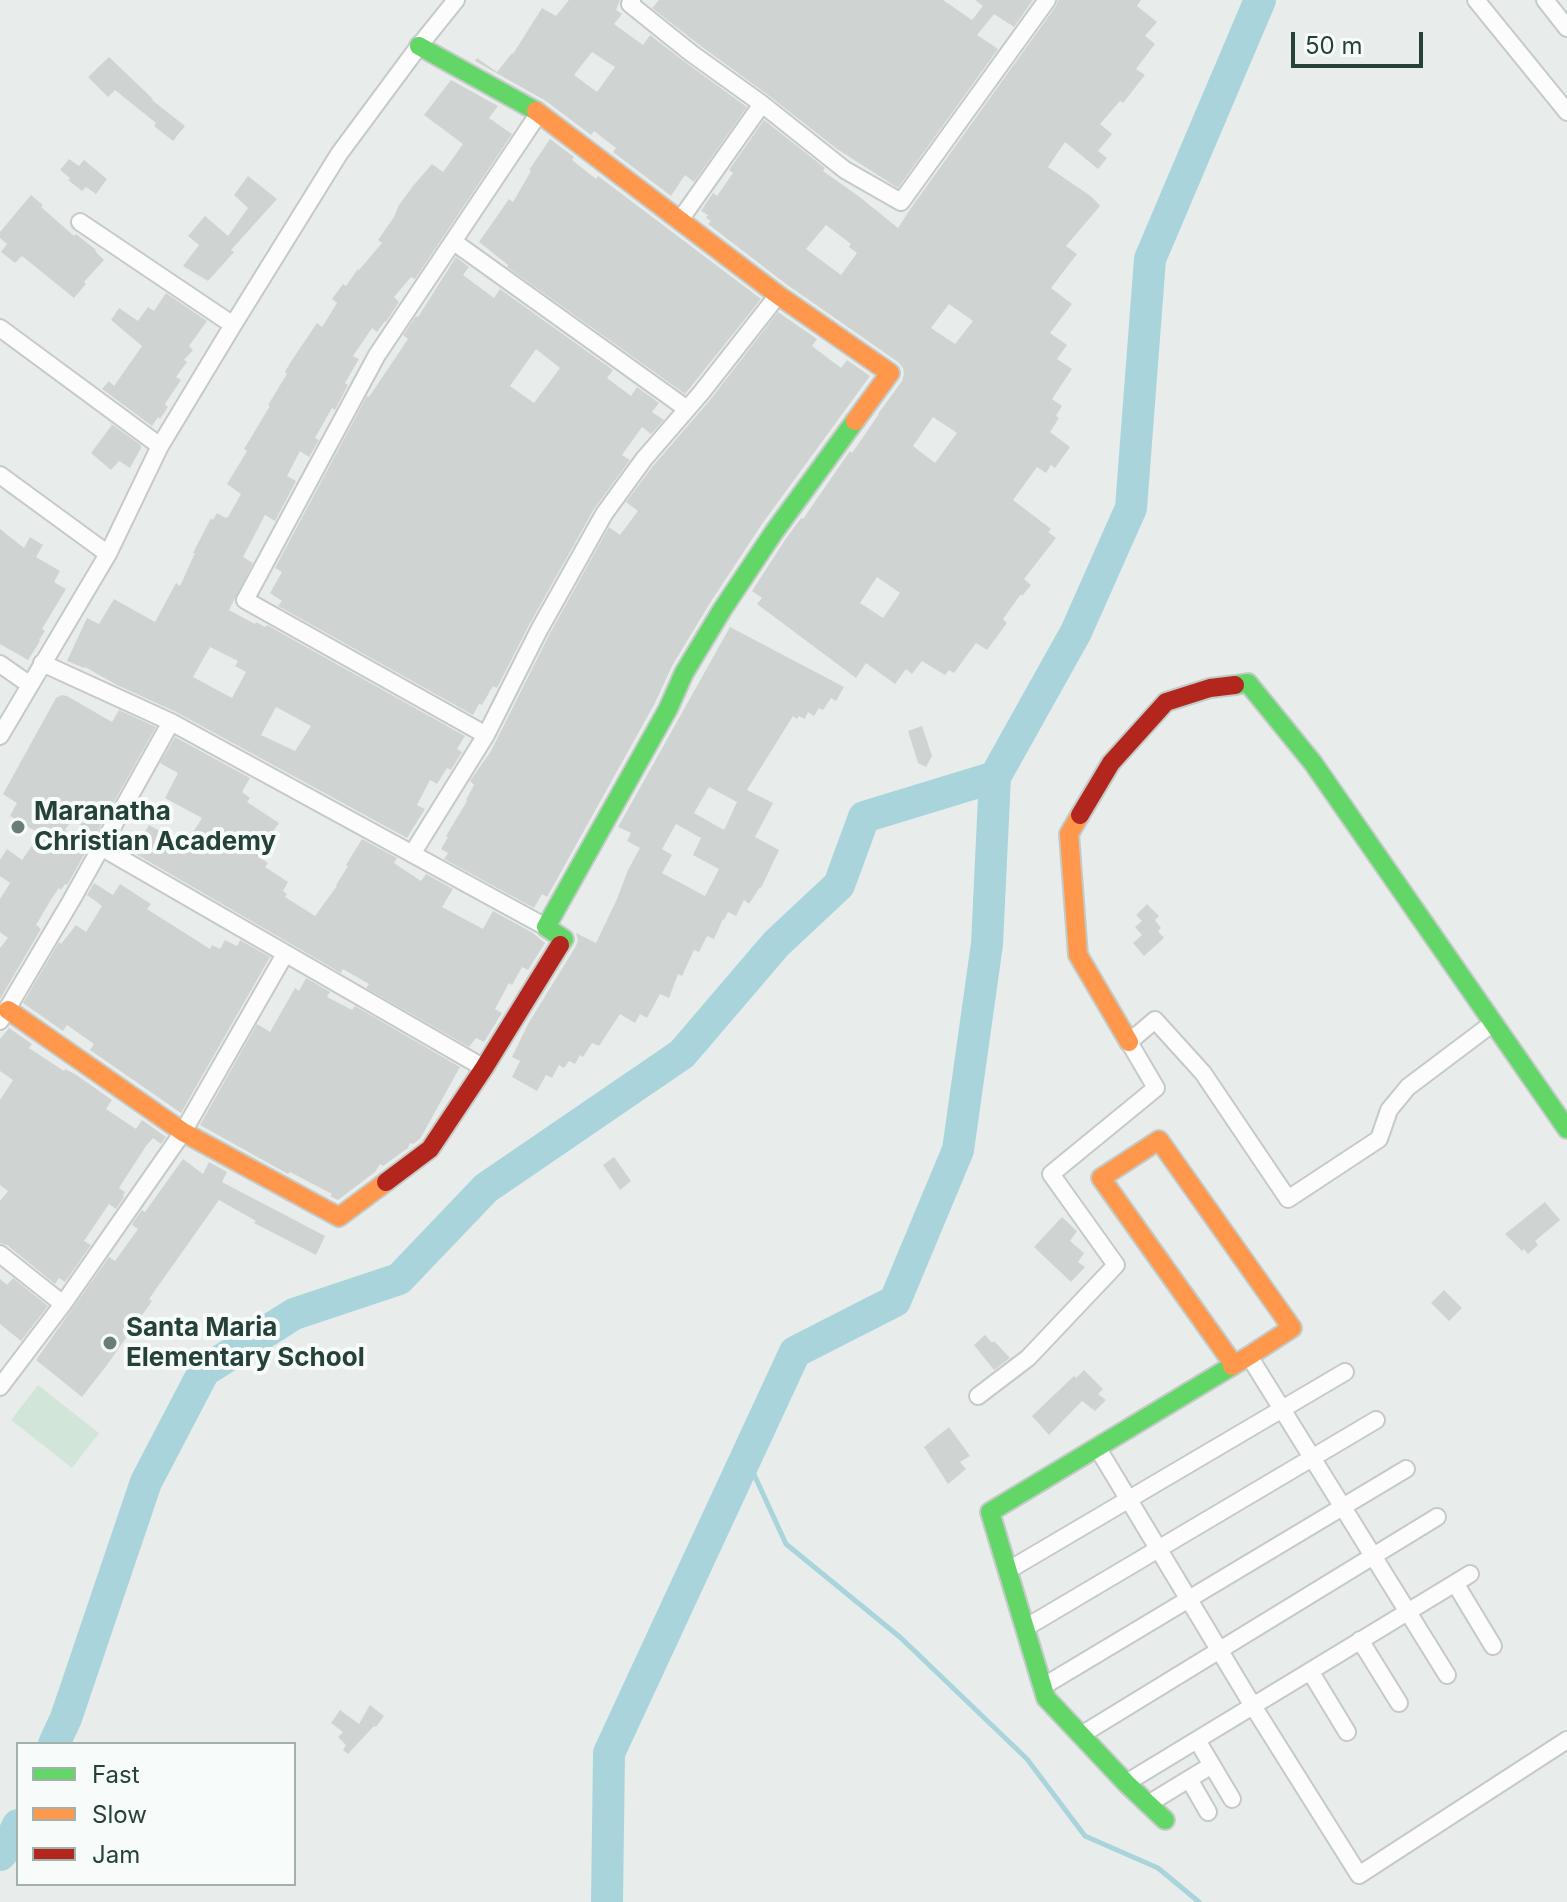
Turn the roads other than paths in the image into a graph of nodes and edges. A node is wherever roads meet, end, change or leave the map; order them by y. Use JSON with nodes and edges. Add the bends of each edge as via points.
{"nodes":[{"id":1,"x":456,"y":0,"type":"edge"},
{"id":2,"x":632,"y":0,"type":"edge"},
{"id":3,"x":1047,"y":0,"type":"edge"},
{"id":4,"x":1476,"y":0,"type":"edge"},
{"id":5,"x":1545,"y":0,"type":"edge"},
{"id":6,"x":1567,"y":28,"type":"edge"},
{"id":7,"x":419,"y":46,"type":"junction"},
{"id":8,"x":762,"y":104,"type":"junction"},
{"id":9,"x":1567,"y":112,"type":"edge"},
{"id":10,"x":539,"y":113,"type":"junction"},
{"id":11,"x":680,"y":220,"type":"junction"},
{"id":12,"x":80,"y":222,"type":"dead end"},
{"id":13,"x":454,"y":242,"type":"junction"},
{"id":14,"x":778,"y":295,"type":"junction"},
{"id":15,"x":233,"y":325,"type":"junction"},
{"id":16,"x":0,"y":328,"type":"edge"},
{"id":17,"x":687,"y":409,"type":"junction"},
{"id":18,"x":160,"y":446,"type":"junction"},
{"id":19,"x":0,"y":475,"type":"edge"},
{"id":20,"x":108,"y":554,"type":"junction"},
{"id":21,"x":42,"y":663,"type":"junction"},
{"id":22,"x":0,"y":664,"type":"edge"},
{"id":23,"x":30,"y":685,"type":"junction"},
{"id":24,"x":171,"y":722,"type":"junction"},
{"id":25,"x":486,"y":735,"type":"junction"},
{"id":26,"x":0,"y":736,"type":"edge"},
{"id":27,"x":101,"y":847,"type":"junction"},
{"id":28,"x":412,"y":854,"type":"junction"},
{"id":29,"x":546,"y":927,"type":"junction"},
{"id":30,"x":285,"y":954,"type":"junction"},
{"id":31,"x":4,"y":1015,"type":"edge"},
{"id":32,"x":1493,"y":1023,"type":"junction"},
{"id":33,"x":1129,"y":1042,"type":"junction"},
{"id":34,"x":484,"y":1068,"type":"junction"},
{"id":35,"x":1567,"y":1129,"type":"edge"},
{"id":36,"x":183,"y":1132,"type":"junction"},
{"id":37,"x":0,"y":1254,"type":"edge"},
{"id":38,"x":63,"y":1304,"type":"junction"},
{"id":39,"x":1241,"y":1361,"type":"junction"},
{"id":40,"x":1345,"y":1372,"type":"dead end"},
{"id":41,"x":0,"y":1387,"type":"edge"},
{"id":42,"x":978,"y":1396,"type":"dead end"},
{"id":43,"x":1282,"y":1409,"type":"junction"},
{"id":44,"x":1376,"y":1420,"type":"dead end"},
{"id":45,"x":1097,"y":1447,"type":"junction"},
{"id":46,"x":1312,"y":1458,"type":"junction"},
{"id":47,"x":1406,"y":1469,"type":"dead end"},
{"id":48,"x":1129,"y":1499,"type":"junction"},
{"id":49,"x":1343,"y":1507,"type":"junction"},
{"id":50,"x":1437,"y":1517,"type":"dead end"},
{"id":51,"x":1159,"y":1549,"type":"junction"},
{"id":52,"x":1374,"y":1556,"type":"junction"},
{"id":53,"x":1007,"y":1571,"type":"junction"},
{"id":54,"x":1470,"y":1574,"type":"dead end"},
{"id":55,"x":1455,"y":1583,"type":"junction"},
{"id":56,"x":1189,"y":1599,"type":"junction"},
{"id":57,"x":1408,"y":1611,"type":"junction"},
{"id":58,"x":1025,"y":1628,"type":"junction"},
{"id":59,"x":1360,"y":1640,"type":"junction"},
{"id":60,"x":1493,"y":1646,"type":"dead end"},
{"id":61,"x":1220,"y":1650,"type":"junction"},
{"id":62,"x":1310,"y":1671,"type":"junction"},
{"id":63,"x":1447,"y":1675,"type":"dead end"},
{"id":64,"x":1042,"y":1687,"type":"junction"},
{"id":65,"x":1399,"y":1703,"type":"dead end"},
{"id":66,"x":1253,"y":1706,"type":"junction"},
{"id":67,"x":1347,"y":1732,"type":"dead end"},
{"id":68,"x":1081,"y":1735,"type":"junction"},
{"id":69,"x":1197,"y":1740,"type":"junction"},
{"id":70,"x":1567,"y":1740,"type":"edge"},
{"id":71,"x":1212,"y":1765,"type":"junction"},
{"id":72,"x":1189,"y":1779,"type":"junction"},
{"id":73,"x":1126,"y":1783,"type":"junction"},
{"id":74,"x":1232,"y":1799,"type":"dead end"},
{"id":75,"x":1148,"y":1804,"type":"junction"},
{"id":76,"x":1208,"y":1812,"type":"dead end"},
{"id":77,"x":1165,"y":1820,"type":"dead end"}],
"edges":[{"from":1,"to":7,"type":"street"},
{"from":2,"to":8,"type":"street","via":[[630,4],[691,53]]},
{"from":3,"to":8,"type":"street","via":[[901,202],[845,170]]},
{"from":4,"to":9,"type":"street"},
{"from":5,"to":6,"type":"street"},
{"from":7,"to":10,"type":"street"},
{"from":7,"to":15,"type":"street","via":[[339,154]]},
{"from":8,"to":11,"type":"street"},
{"from":10,"to":11,"type":"street"},
{"from":10,"to":13,"type":"street"},
{"from":11,"to":14,"type":"street"},
{"from":12,"to":15,"type":"street"},
{"from":13,"to":17,"type":"street"},
{"from":13,"to":25,"type":"street","via":[[377,355],[245,600]]},
{"from":14,"to":17,"type":"street"},
{"from":14,"to":29,"type":"street","via":[[890,373],[722,610]]},
{"from":15,"to":18,"type":"street"},
{"from":16,"to":18,"type":"street"},
{"from":17,"to":25,"type":"street","via":[[604,514]]},
{"from":18,"to":20,"type":"street"},
{"from":19,"to":20,"type":"street"},
{"from":20,"to":21,"type":"street"},
{"from":21,"to":23,"type":"street"},
{"from":21,"to":24,"type":"street"},
{"from":22,"to":23,"type":"street"},
{"from":23,"to":26,"type":"street"},
{"from":24,"to":27,"type":"street"},
{"from":24,"to":28,"type":"street"},
{"from":25,"to":28,"type":"street"},
{"from":27,"to":30,"type":"street"},
{"from":27,"to":31,"type":"street"},
{"from":28,"to":29,"type":"street"},
{"from":29,"to":34,"type":"street","via":[[564,939]]},
{"from":30,"to":34,"type":"street"},
{"from":30,"to":36,"type":"street"},
{"from":31,"to":36,"type":"street"},
{"from":32,"to":33,"type":"street","via":[[1408,1087],[1389,1110],[1379,1139],[1288,1199],[1203,1073],[1155,1020]]},
{"from":32,"to":33,"type":"street","via":[[1313,763],[1248,683],[1166,702],[1111,763],[1069,834],[1078,955]]},
{"from":32,"to":35,"type":"street"},
{"from":33,"to":42,"type":"street","via":[[1156,1088],[1051,1174],[1116,1265],[1028,1358]]},
{"from":34,"to":36,"type":"street","via":[[430,1149],[339,1217]]},
{"from":36,"to":38,"type":"street"},
{"from":37,"to":38,"type":"street"},
{"from":38,"to":41,"type":"street"},
{"from":39,"to":39,"type":"street","via":[[1292,1328],[1159,1140],[1101,1178]]},
{"from":39,"to":43,"type":"street"},
{"from":39,"to":45,"type":"street"},
{"from":40,"to":43,"type":"street"},
{"from":43,"to":46,"type":"street"},
{"from":43,"to":48,"type":"street"},
{"from":44,"to":46,"type":"street"},
{"from":45,"to":48,"type":"street"},
{"from":45,"to":53,"type":"street","via":[[990,1512]]},
{"from":46,"to":49,"type":"street"},
{"from":46,"to":51,"type":"street"},
{"from":47,"to":49,"type":"street"},
{"from":48,"to":51,"type":"street"},
{"from":48,"to":53,"type":"street"},
{"from":49,"to":52,"type":"street"},
{"from":49,"to":56,"type":"street"},
{"from":50,"to":52,"type":"street"},
{"from":51,"to":56,"type":"street"},
{"from":51,"to":58,"type":"street"},
{"from":52,"to":57,"type":"street"},
{"from":52,"to":61,"type":"street"},
{"from":53,"to":58,"type":"street"},
{"from":54,"to":55,"type":"street"},
{"from":55,"to":57,"type":"street"},
{"from":55,"to":60,"type":"street"},
{"from":56,"to":61,"type":"street"},
{"from":56,"to":64,"type":"street"},
{"from":57,"to":59,"type":"street"},
{"from":57,"to":63,"type":"street"},
{"from":58,"to":64,"type":"street"},
{"from":59,"to":62,"type":"street"},
{"from":59,"to":65,"type":"street"},
{"from":61,"to":66,"type":"street"},
{"from":61,"to":68,"type":"street"},
{"from":62,"to":66,"type":"street"},
{"from":62,"to":67,"type":"street"},
{"from":64,"to":68,"type":"street"},
{"from":66,"to":69,"type":"street"},
{"from":66,"to":70,"type":"street","via":[[1359,1875]]},
{"from":68,"to":73,"type":"street"},
{"from":69,"to":71,"type":"street"},
{"from":69,"to":73,"type":"street"},
{"from":71,"to":72,"type":"street"},
{"from":71,"to":74,"type":"street"},
{"from":72,"to":75,"type":"street"},
{"from":72,"to":76,"type":"street"},
{"from":73,"to":75,"type":"street"},
{"from":75,"to":77,"type":"street"}]}
